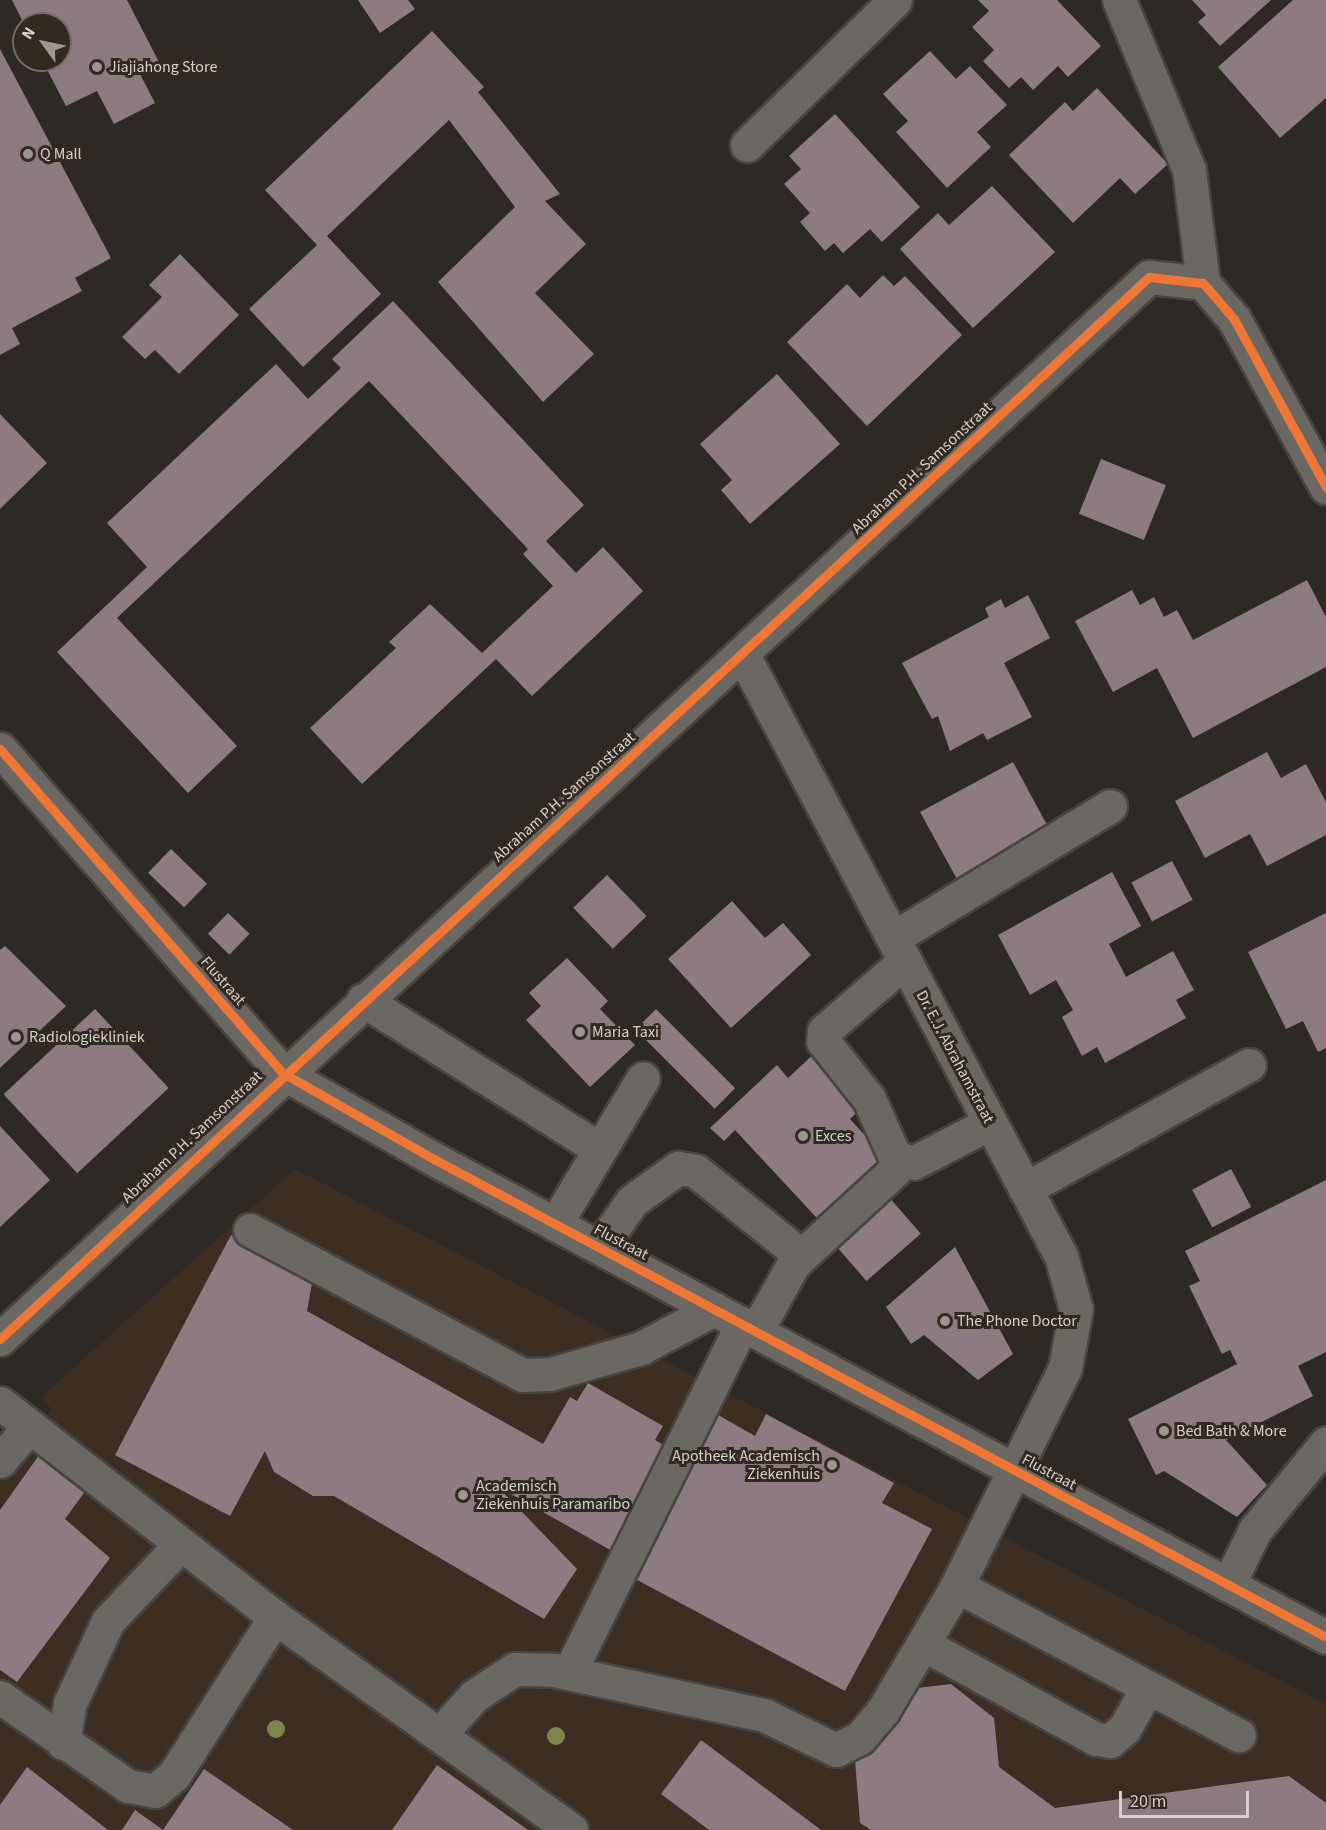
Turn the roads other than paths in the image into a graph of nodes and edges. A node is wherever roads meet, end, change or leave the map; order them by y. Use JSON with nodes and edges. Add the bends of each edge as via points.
{"nodes":[{"id":1,"x":895,"y":0,"type":"edge"},
{"id":2,"x":1119,"y":0,"type":"edge"},
{"id":3,"x":747,"y":145,"type":"dead end"},
{"id":4,"x":1203,"y":283,"type":"junction"},
{"id":5,"x":1326,"y":487,"type":"edge"},
{"id":6,"x":743,"y":655,"type":"junction"},
{"id":7,"x":0,"y":749,"type":"edge"},
{"id":8,"x":1110,"y":806,"type":"dead end"},
{"id":9,"x":899,"y":950,"type":"junction"},
{"id":10,"x":363,"y":1000,"type":"junction"},
{"id":11,"x":1249,"y":1065,"type":"dead end"},
{"id":12,"x":283,"y":1073,"type":"junction"},
{"id":13,"x":643,"y":1078,"type":"dead end"},
{"id":14,"x":990,"y":1123,"type":"junction"},
{"id":15,"x":600,"y":1149,"type":"junction"},
{"id":16,"x":905,"y":1161,"type":"junction"},
{"id":17,"x":1025,"y":1189,"type":"junction"},
{"id":18,"x":555,"y":1224,"type":"junction"},
{"id":19,"x":250,"y":1230,"type":"dead end"},
{"id":20,"x":600,"y":1247,"type":"junction"},
{"id":21,"x":794,"y":1263,"type":"junction"},
{"id":22,"x":737,"y":1322,"type":"junction"},
{"id":23,"x":0,"y":1339,"type":"edge"},
{"id":24,"x":0,"y":1403,"type":"edge"},
{"id":25,"x":30,"y":1426,"type":"junction"},
{"id":26,"x":1326,"y":1443,"type":"edge"},
{"id":27,"x":0,"y":1461,"type":"edge"},
{"id":28,"x":1016,"y":1471,"type":"junction"},
{"id":29,"x":181,"y":1544,"type":"junction"},
{"id":30,"x":1228,"y":1584,"type":"junction"},
{"id":31,"x":957,"y":1586,"type":"junction"},
{"id":32,"x":275,"y":1617,"type":"junction"},
{"id":33,"x":1326,"y":1637,"type":"edge"},
{"id":34,"x":923,"y":1644,"type":"junction"},
{"id":35,"x":569,"y":1673,"type":"junction"},
{"id":36,"x":1148,"y":1687,"type":"junction"},
{"id":37,"x":0,"y":1697,"type":"edge"},
{"id":38,"x":440,"y":1734,"type":"junction"},
{"id":39,"x":1239,"y":1735,"type":"dead end"},
{"id":40,"x":63,"y":1743,"type":"junction"},
{"id":41,"x":571,"y":1830,"type":"edge"}],
"edges":[{"from":1,"to":3,"type":"street"},
{"from":2,"to":4,"type":"street","via":[[1189,170]]},
{"from":4,"to":5,"type":"street","via":[[1234,319]]},
{"from":4,"to":6,"type":"street","name":"Abraham P.H. Samsonstraat","via":[[1149,277]]},
{"from":6,"to":9,"type":"street","name":"Dr. E.J. Abrahamstraat"},
{"from":6,"to":10,"type":"street","name":"Abraham P.H. Samsonstraat"},
{"from":7,"to":12,"type":"street","name":"Flustraat"},
{"from":8,"to":9,"type":"street"},
{"from":9,"to":14,"type":"street","name":"Dr. E.J. Abrahamstraat"},
{"from":9,"to":16,"type":"street","via":[[822,1036],[869,1099],[895,1157]]},
{"from":10,"to":12,"type":"street","name":"Abraham P.H. Samsonstraat"},
{"from":10,"to":15,"type":"street"},
{"from":11,"to":17,"type":"street"},
{"from":12,"to":18,"type":"street","name":"Flustraat"},
{"from":12,"to":23,"type":"street","name":"Abraham P.H. Samsonstraat"},
{"from":13,"to":15,"type":"street"},
{"from":14,"to":16,"type":"street","via":[[912,1163]]},
{"from":14,"to":17,"type":"street","name":"Dr. E.J. Abrahamstraat"},
{"from":15,"to":18,"type":"street"},
{"from":16,"to":21,"type":"street"},
{"from":17,"to":28,"type":"street","name":"Dr. E.J. Abrahamstraat","via":[[1060,1256],[1076,1309],[1065,1368]]},
{"from":18,"to":20,"type":"street","name":"Flustraat"},
{"from":19,"to":22,"type":"street","via":[[523,1375],[550,1374]]},
{"from":20,"to":21,"type":"street","via":[[632,1201],[678,1168],[710,1181],[793,1249]]},
{"from":20,"to":22,"type":"street","name":"Flustraat"},
{"from":21,"to":22,"type":"street"},
{"from":22,"to":28,"type":"street","name":"Flustraat"},
{"from":22,"to":35,"type":"street"},
{"from":24,"to":25,"type":"street"},
{"from":25,"to":27,"type":"street"},
{"from":25,"to":29,"type":"street"},
{"from":26,"to":30,"type":"street","via":[[1255,1530]]},
{"from":28,"to":30,"type":"street","name":"Flustraat"},
{"from":28,"to":31,"type":"street","name":"Dr. E.J. Abrahamstraat"},
{"from":29,"to":32,"type":"street"},
{"from":29,"to":40,"type":"street","via":[[108,1621],[70,1703]]},
{"from":30,"to":33,"type":"street","name":"Flustraat"},
{"from":31,"to":34,"type":"street","name":"Dr. E.J. Abrahamstraat"},
{"from":31,"to":36,"type":"street"},
{"from":32,"to":38,"type":"street"},
{"from":32,"to":40,"type":"street","via":[[174,1775],[155,1791],[128,1786]]},
{"from":34,"to":35,"type":"street","name":"Dr. E.J. Abrahamstraat","via":[[884,1709],[860,1738],[836,1750],[764,1715]]},
{"from":34,"to":36,"type":"street","via":[[1096,1739],[1110,1742],[1124,1729]]},
{"from":35,"to":38,"type":"street","via":[[515,1669],[474,1695]]},
{"from":36,"to":39,"type":"street"},
{"from":37,"to":40,"type":"street"},
{"from":38,"to":41,"type":"street"}]}
